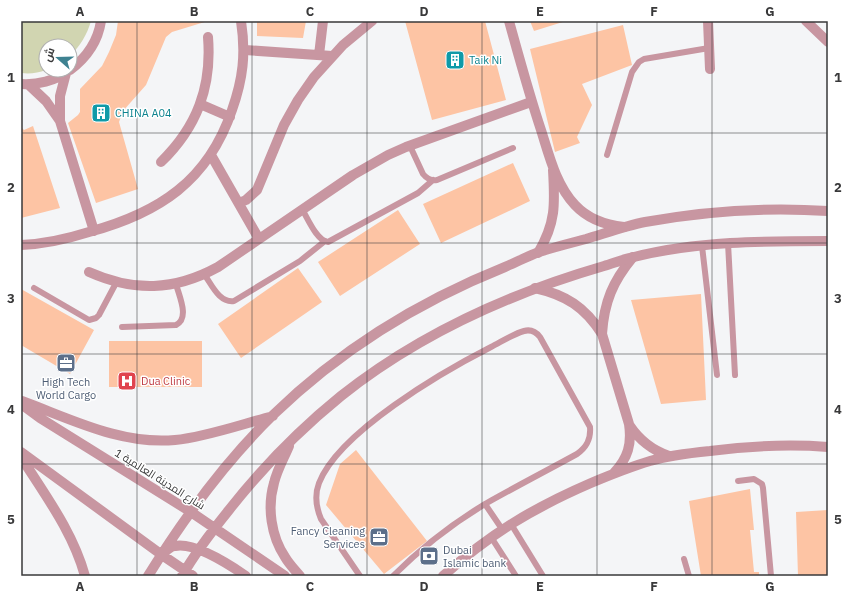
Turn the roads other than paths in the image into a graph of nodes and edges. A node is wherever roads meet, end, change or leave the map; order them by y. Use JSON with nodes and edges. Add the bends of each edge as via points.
{"nodes":[{"id":1,"x":101,"y":21,"type":"edge"},
{"id":2,"x":241,"y":21,"type":"edge"},
{"id":3,"x":323,"y":21,"type":"edge"},
{"id":4,"x":372,"y":21,"type":"edge"},
{"id":5,"x":508,"y":21,"type":"edge"},
{"id":6,"x":708,"y":21,"type":"edge"},
{"id":7,"x":806,"y":21,"type":"edge"},
{"id":8,"x":208,"y":37,"type":"dead end"},
{"id":9,"x":828,"y":42,"type":"edge"},
{"id":10,"x":709,"y":48,"type":"junction"},
{"id":11,"x":245,"y":50,"type":"junction"},
{"id":12,"x":319,"y":55,"type":"junction"},
{"id":13,"x":332,"y":56,"type":"junction"},
{"id":14,"x":78,"y":62,"type":"edge"},
{"id":15,"x":710,"y":68,"type":"dead end"},
{"id":16,"x":56,"y":78,"type":"edge"},
{"id":17,"x":66,"y":78,"type":"edge"},
{"id":18,"x":25,"y":84,"type":"edge"},
{"id":19,"x":532,"y":102,"type":"junction"},
{"id":20,"x":200,"y":104,"type":"junction"},
{"id":21,"x":230,"y":117,"type":"junction"},
{"id":22,"x":60,"y":121,"type":"junction"},
{"id":23,"x":410,"y":146,"type":"junction"},
{"id":24,"x":513,"y":148,"type":"dead end"},
{"id":25,"x":211,"y":155,"type":"junction"},
{"id":26,"x":607,"y":155,"type":"dead end"},
{"id":27,"x":161,"y":162,"type":"dead end"},
{"id":28,"x":552,"y":166,"type":"junction"},
{"id":29,"x":433,"y":180,"type":"junction"},
{"id":30,"x":239,"y":203,"type":"junction"},
{"id":31,"x":302,"y":210,"type":"junction"},
{"id":32,"x":828,"y":211,"type":"edge"},
{"id":33,"x":625,"y":227,"type":"junction"},
{"id":34,"x":94,"y":231,"type":"junction"},
{"id":35,"x":259,"y":239,"type":"junction"},
{"id":36,"x":828,"y":241,"type":"edge"},
{"id":37,"x":325,"y":242,"type":"junction"},
{"id":38,"x":728,"y":243,"type":"junction"},
{"id":39,"x":21,"y":245,"type":"edge"},
{"id":40,"x":702,"y":246,"type":"junction"},
{"id":41,"x":538,"y":253,"type":"junction"},
{"id":42,"x":634,"y":257,"type":"junction"},
{"id":43,"x":89,"y":272,"type":"dead end"},
{"id":44,"x":204,"y":274,"type":"junction"},
{"id":45,"x":116,"y":283,"type":"junction"},
{"id":46,"x":176,"y":284,"type":"junction"},
{"id":47,"x":34,"y":288,"type":"dead end"},
{"id":48,"x":535,"y":288,"type":"junction"},
{"id":49,"x":122,"y":327,"type":"dead end"},
{"id":50,"x":602,"y":334,"type":"junction"},
{"id":51,"x":735,"y":375,"type":"dead end"},
{"id":52,"x":716,"y":376,"type":"dead end"},
{"id":53,"x":21,"y":400,"type":"edge"},
{"id":54,"x":21,"y":404,"type":"edge"},
{"id":55,"x":273,"y":416,"type":"junction"},
{"id":56,"x":629,"y":424,"type":"junction"},
{"id":57,"x":293,"y":438,"type":"junction"},
{"id":58,"x":828,"y":447,"type":"edge"},
{"id":59,"x":21,"y":452,"type":"edge"},
{"id":60,"x":669,"y":456,"type":"junction"},
{"id":61,"x":21,"y":457,"type":"edge"},
{"id":62,"x":614,"y":473,"type":"junction"},
{"id":63,"x":738,"y":481,"type":"dead end"},
{"id":64,"x":485,"y":504,"type":"junction"},
{"id":65,"x":191,"y":512,"type":"junction"},
{"id":66,"x":511,"y":524,"type":"junction"},
{"id":67,"x":215,"y":528,"type":"junction"},
{"id":68,"x":502,"y":530,"type":"junction"},
{"id":69,"x":491,"y":537,"type":"junction"},
{"id":70,"x":199,"y":550,"type":"junction"},
{"id":71,"x":162,"y":555,"type":"junction"},
{"id":72,"x":684,"y":559,"type":"dead end"},
{"id":73,"x":187,"y":574,"type":"edge"},
{"id":74,"x":85,"y":576,"type":"edge"},
{"id":75,"x":148,"y":576,"type":"edge"},
{"id":76,"x":246,"y":576,"type":"edge"},
{"id":77,"x":285,"y":576,"type":"edge"},
{"id":78,"x":300,"y":576,"type":"edge"},
{"id":79,"x":360,"y":576,"type":"edge"},
{"id":80,"x":393,"y":576,"type":"edge"},
{"id":81,"x":443,"y":576,"type":"edge"},
{"id":82,"x":516,"y":576,"type":"edge"},
{"id":83,"x":543,"y":576,"type":"edge"},
{"id":84,"x":689,"y":576,"type":"edge"},
{"id":85,"x":772,"y":576,"type":"edge"}],
"edges":[{"from":1,"to":14,"type":"street","via":[[92,47]]},
{"from":2,"to":11,"type":"street"},
{"from":3,"to":12,"type":"street"},
{"from":4,"to":13,"type":"street"},
{"from":5,"to":19,"type":"street"},
{"from":6,"to":10,"type":"street"},
{"from":7,"to":9,"type":"street"},
{"from":8,"to":20,"type":"street","via":[[207,78]]},
{"from":10,"to":15,"type":"street"},
{"from":10,"to":26,"type":"lane","via":[[650,57],[635,66]]},
{"from":11,"to":12,"type":"street"},
{"from":11,"to":21,"type":"street","via":[[240,84]]},
{"from":12,"to":13,"type":"street"},
{"from":13,"to":30,"type":"street","via":[[298,100],[284,125],[257,190]]},
{"from":16,"to":18,"type":"street"},
{"from":17,"to":22,"type":"street","via":[[60,96]]},
{"from":18,"to":22,"type":"street","via":[[46,101]]},
{"from":19,"to":23,"type":"street"},
{"from":19,"to":28,"type":"street"},
{"from":20,"to":21,"type":"street"},
{"from":20,"to":27,"type":"street","via":[[188,129]]},
{"from":21,"to":25,"type":"street"},
{"from":22,"to":34,"type":"street"},
{"from":23,"to":29,"type":"lane","via":[[423,174]]},
{"from":23,"to":31,"type":"street","via":[[372,164]]},
{"from":24,"to":29,"type":"lane"},
{"from":25,"to":30,"type":"street"},
{"from":25,"to":34,"type":"street","via":[[196,174],[158,204],[137,216]]},
{"from":28,"to":33,"type":"street","via":[[568,197],[583,212],[602,223]]},
{"from":28,"to":41,"type":"street","via":[[553,218]]},
{"from":29,"to":37,"type":"lane","via":[[418,192]]},
{"from":30,"to":35,"type":"street"},
{"from":31,"to":35,"type":"street"},
{"from":31,"to":37,"type":"lane","via":[[318,237]]},
{"from":32,"to":33,"type":"street","via":[[718,212]]},
{"from":33,"to":41,"type":"street"},
{"from":34,"to":39,"type":"street","via":[[50,242]]},
{"from":35,"to":44,"type":"street"},
{"from":36,"to":38,"type":"street"},
{"from":37,"to":44,"type":"lane","via":[[300,261],[234,301],[222,299]]},
{"from":38,"to":40,"type":"street"},
{"from":38,"to":51,"type":"lane"},
{"from":40,"to":42,"type":"street"},
{"from":40,"to":52,"type":"lane"},
{"from":41,"to":55,"type":"street","via":[[447,292],[393,322],[334,364]]},
{"from":42,"to":48,"type":"street"},
{"from":42,"to":50,"type":"street","via":[[610,292]]},
{"from":43,"to":45,"type":"street"},
{"from":44,"to":46,"type":"street"},
{"from":45,"to":46,"type":"street","via":[[145,287]]},
{"from":45,"to":47,"type":"lane","via":[[96,318],[89,320]]},
{"from":46,"to":49,"type":"lane","via":[[184,314],[179,323]]},
{"from":48,"to":50,"type":"street","via":[[562,296],[574,303],[585,312]]},
{"from":48,"to":57,"type":"street","via":[[462,321],[400,355],[342,395]]},
{"from":50,"to":56,"type":"street"},
{"from":53,"to":55,"type":"street","via":[[106,432],[143,440],[176,440]]},
{"from":54,"to":65,"type":"street","name":"شارع المدينة العالمية 1"},
{"from":55,"to":65,"type":"street"},
{"from":56,"to":60,"type":"street","via":[[646,444]]},
{"from":56,"to":62,"type":"street","via":[[630,446],[627,456]]},
{"from":57,"to":67,"type":"street","via":[[248,486]]},
{"from":57,"to":78,"type":"street","via":[[274,482],[271,513],[277,543]]},
{"from":58,"to":60,"type":"street","via":[[758,446]]},
{"from":59,"to":71,"type":"street"},
{"from":60,"to":62,"type":"street"},
{"from":61,"to":74,"type":"street","via":[[62,520]]},
{"from":62,"to":66,"type":"street","via":[[544,504]]},
{"from":63,"to":85,"type":"lane","via":[[754,479],[762,484]]},
{"from":64,"to":68,"type":"lane"},
{"from":64,"to":79,"type":"lane","via":[[577,454],[589,440],[590,427],[540,338],[534,332],[522,332],[439,376],[356,436],[333,460],[319,482],[317,510]]},
{"from":64,"to":80,"type":"lane","via":[[441,534]]},
{"from":65,"to":67,"type":"street","name":"شارع المدينة العالمية 1"},
{"from":65,"to":71,"type":"street"},
{"from":66,"to":68,"type":"street"},
{"from":66,"to":83,"type":"lane"},
{"from":67,"to":70,"type":"street"},
{"from":67,"to":77,"type":"street","name":"شارع المدينة العالمية 1"},
{"from":68,"to":69,"type":"street"},
{"from":69,"to":81,"type":"street"},
{"from":69,"to":82,"type":"lane"},
{"from":70,"to":71,"type":"street","via":[[176,545]]},
{"from":70,"to":73,"type":"street"},
{"from":70,"to":76,"type":"street"},
{"from":71,"to":73,"type":"street"},
{"from":71,"to":75,"type":"street"},
{"from":72,"to":84,"type":"lane"}]}
